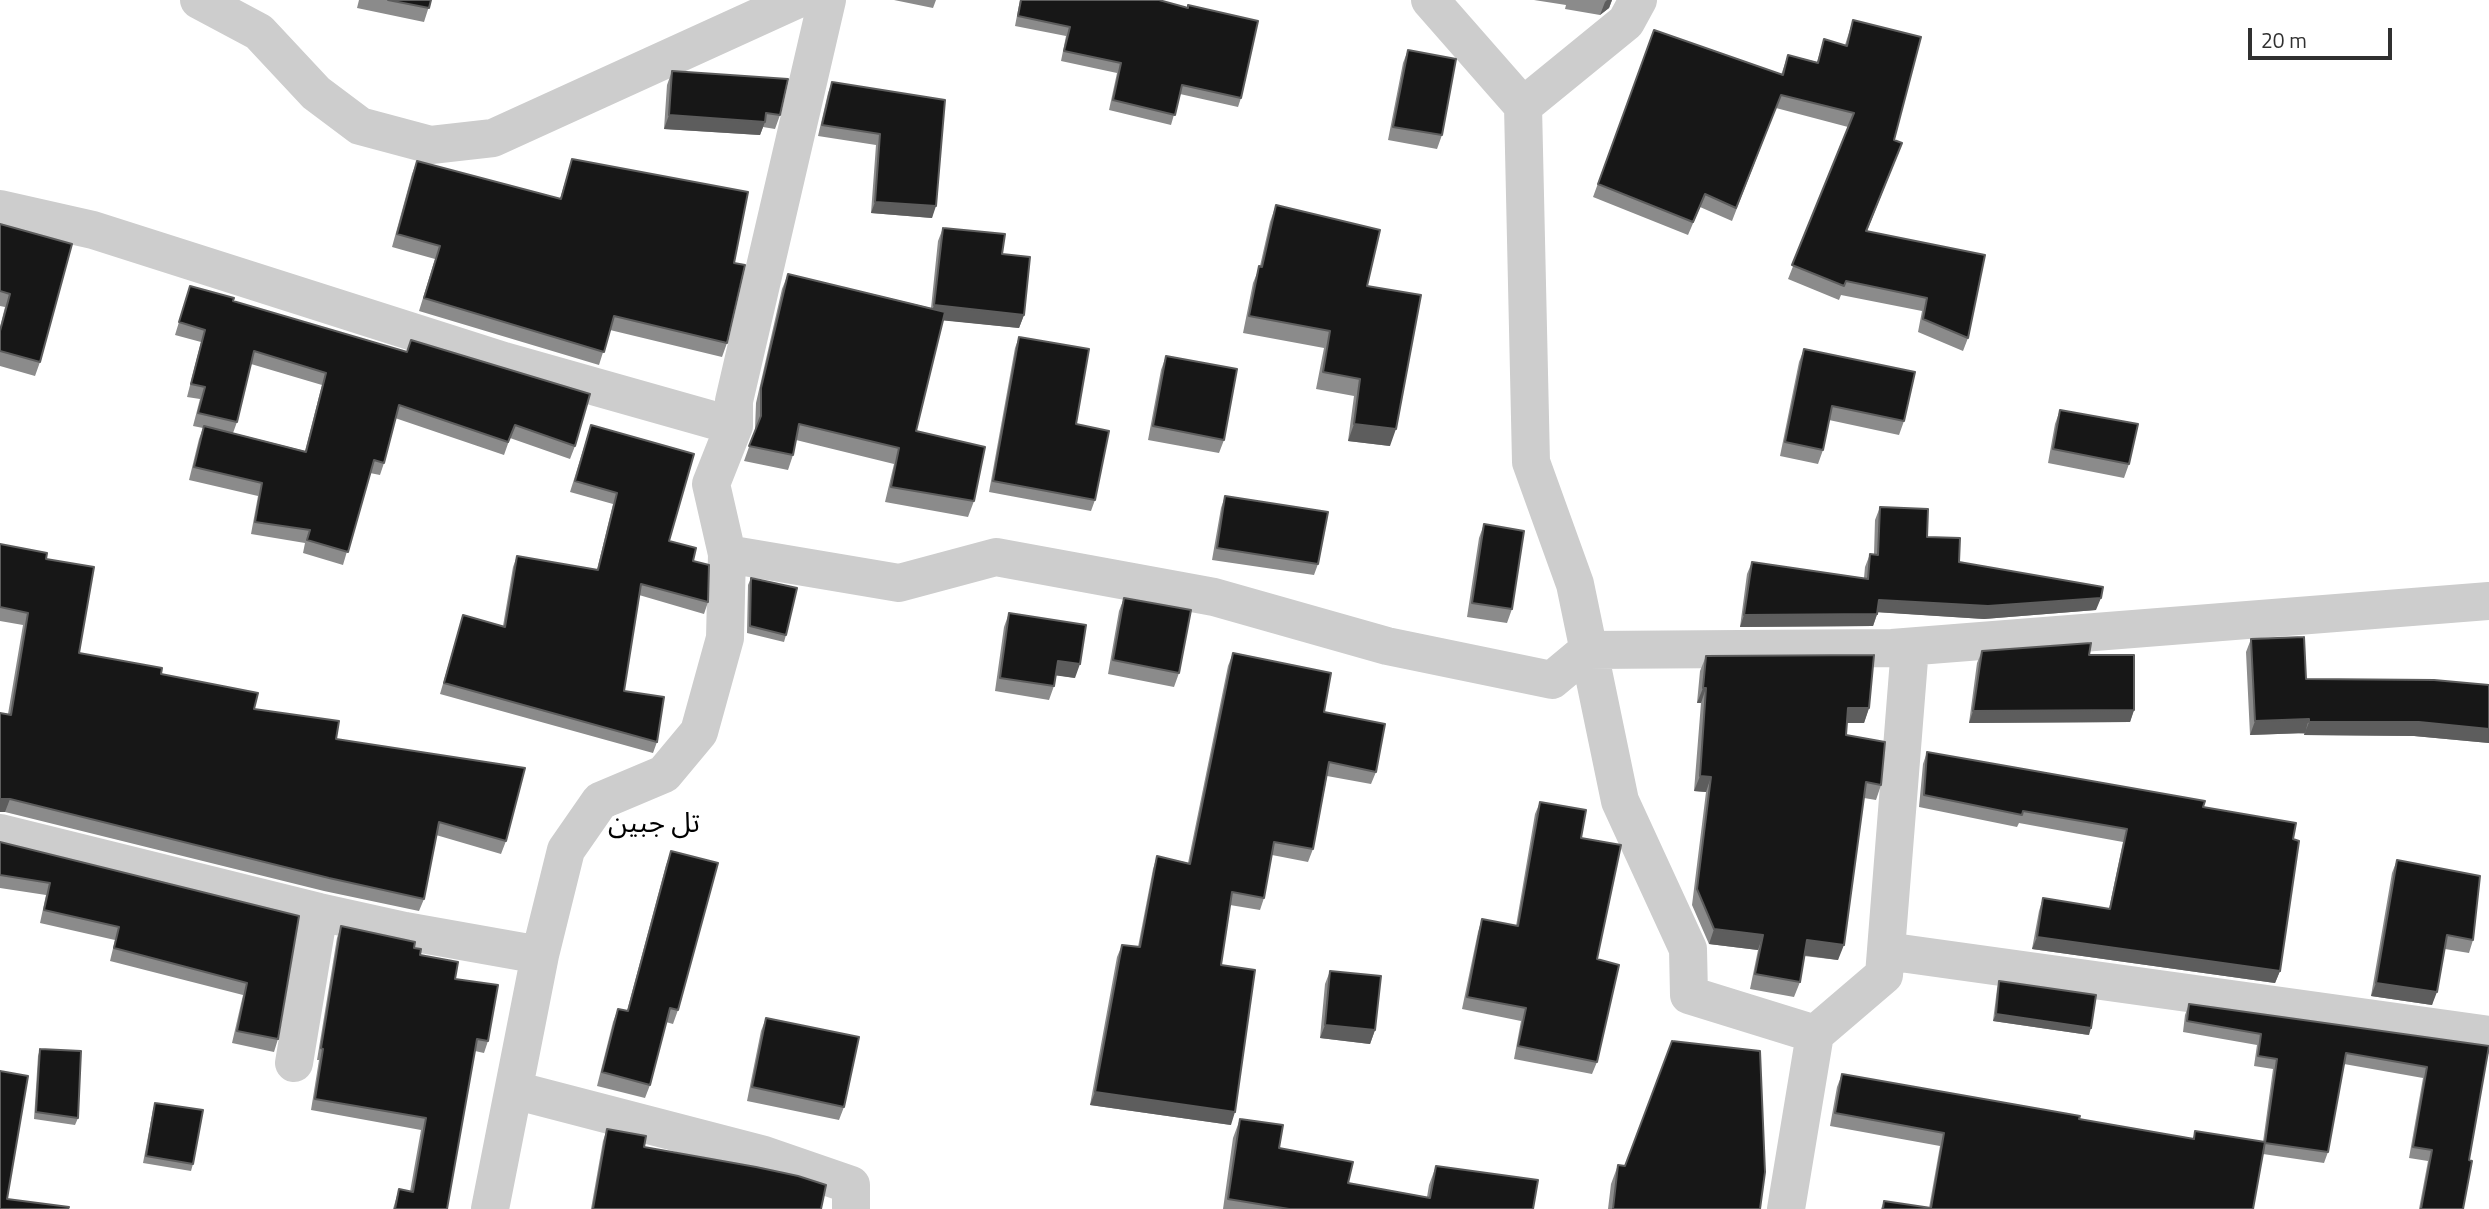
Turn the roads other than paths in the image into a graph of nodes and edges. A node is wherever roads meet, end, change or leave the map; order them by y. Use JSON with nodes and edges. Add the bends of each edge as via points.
{"nodes":[{"id":1,"x":199,"y":0,"type":"edge"},
{"id":2,"x":796,"y":0,"type":"edge"},
{"id":3,"x":827,"y":0,"type":"edge"},
{"id":4,"x":1430,"y":0,"type":"edge"},
{"id":5,"x":1638,"y":0,"type":"edge"},
{"id":6,"x":1523,"y":106,"type":"junction"},
{"id":7,"x":0,"y":209,"type":"edge"},
{"id":8,"x":734,"y":426,"type":"junction"},
{"id":9,"x":727,"y":554,"type":"junction"},
{"id":10,"x":2489,"y":601,"type":"edge"},
{"id":11,"x":1910,"y":647,"type":"junction"},
{"id":12,"x":1588,"y":650,"type":"junction"},
{"id":13,"x":0,"y":833,"type":"edge"},
{"id":14,"x":319,"y":912,"type":"junction"},
{"id":15,"x":1885,"y":951,"type":"junction"},
{"id":16,"x":540,"y":955,"type":"junction"},
{"id":17,"x":1815,"y":1034,"type":"junction"},
{"id":18,"x":2489,"y":1035,"type":"edge"},
{"id":19,"x":294,"y":1063,"type":"dead end"},
{"id":20,"x":514,"y":1090,"type":"junction"},
{"id":21,"x":490,"y":1209,"type":"edge"},
{"id":22,"x":851,"y":1209,"type":"edge"},
{"id":23,"x":1786,"y":1209,"type":"edge"}],
"edges":[{"from":1,"to":2,"type":"street","via":[[259,33],[316,93],[360,126],[431,145],[493,138]]},
{"from":3,"to":8,"type":"street","via":[[734,401]]},
{"from":4,"to":6,"type":"street"},
{"from":5,"to":6,"type":"street","via":[[1626,22]]},
{"from":6,"to":12,"type":"street","via":[[1531,462],[1575,584]]},
{"from":7,"to":8,"type":"street","via":[[93,230],[491,357]]},
{"from":8,"to":9,"type":"street","via":[[711,484]]},
{"from":9,"to":12,"type":"street","via":[[899,583],[996,557],[1214,597],[1387,646],[1552,680]]},
{"from":9,"to":16,"type":"street","via":[[725,638],[699,732],[664,774],[600,801],[566,850]]},
{"from":10,"to":11,"type":"street"},
{"from":11,"to":12,"type":"street"},
{"from":11,"to":15,"type":"street"},
{"from":12,"to":17,"type":"street","via":[[1619,801],[1688,949],[1689,995]]},
{"from":13,"to":14,"type":"street"},
{"from":14,"to":16,"type":"street"},
{"from":14,"to":19,"type":"street"},
{"from":15,"to":17,"type":"street","via":[[1884,975]]},
{"from":15,"to":18,"type":"street"},
{"from":16,"to":20,"type":"street"},
{"from":17,"to":23,"type":"street"},
{"from":20,"to":21,"type":"street"},
{"from":20,"to":22,"type":"street","via":[[764,1155],[852,1185]]}]}
